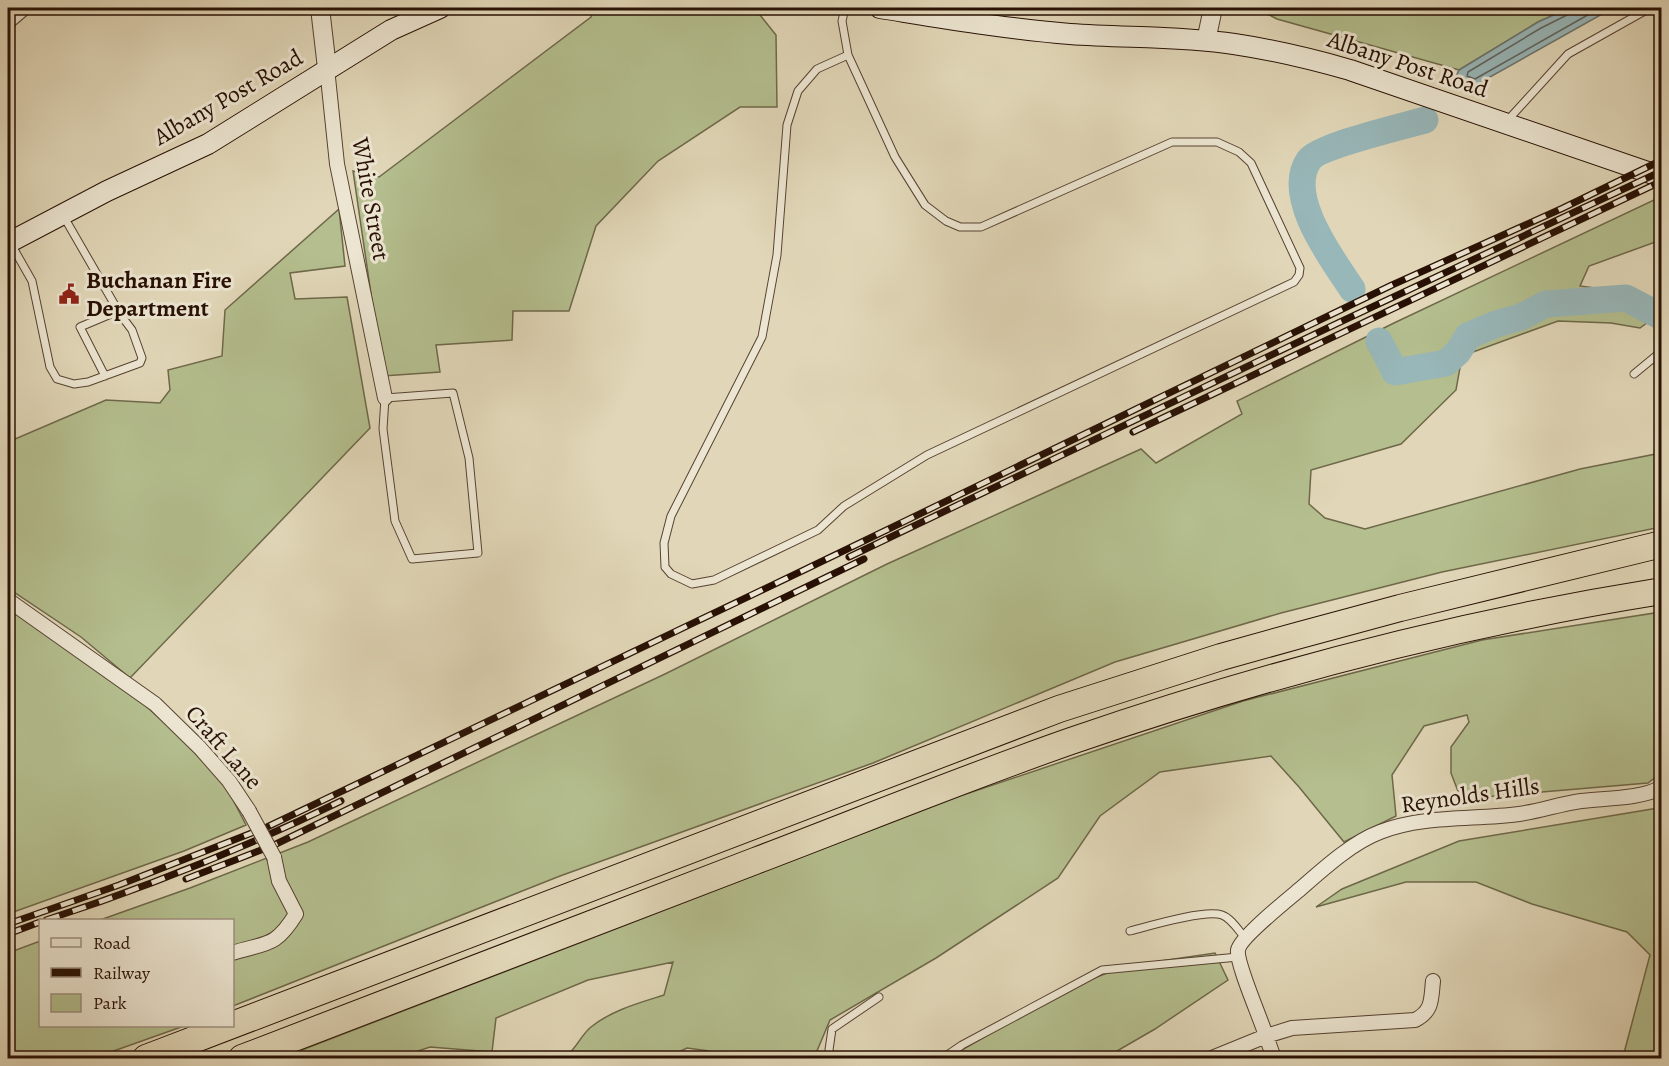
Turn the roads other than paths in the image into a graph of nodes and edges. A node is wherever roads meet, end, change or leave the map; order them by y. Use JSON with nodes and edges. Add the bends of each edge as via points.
{"nodes":[{"id":1,"x":21,"y":8,"type":"edge"},
{"id":2,"x":320,"y":8,"type":"edge"},
{"id":3,"x":440,"y":8,"type":"edge"},
{"id":4,"x":845,"y":8,"type":"edge"},
{"id":5,"x":880,"y":8,"type":"edge"},
{"id":6,"x":1213,"y":8,"type":"edge"},
{"id":7,"x":1650,"y":8,"type":"edge"},
{"id":8,"x":8,"y":19,"type":"edge"},
{"id":9,"x":1206,"y":42,"type":"junction"},
{"id":10,"x":848,"y":55,"type":"junction"},
{"id":11,"x":327,"y":68,"type":"junction"},
{"id":12,"x":1505,"y":123,"type":"junction"},
{"id":13,"x":1662,"y":177,"type":"edge"},
{"id":14,"x":63,"y":214,"type":"junction"},
{"id":15,"x":8,"y":242,"type":"edge"},
{"id":16,"x":118,"y":310,"type":"junction"},
{"id":17,"x":1662,"y":351,"type":"edge"},
{"id":18,"x":1634,"y":374,"type":"dead end"},
{"id":19,"x":105,"y":376,"type":"junction"},
{"id":20,"x":385,"y":398,"type":"junction"},
{"id":21,"x":1662,"y":544,"type":"edge"},
{"id":22,"x":1662,"y":558,"type":"edge"},
{"id":23,"x":1524,"y":577,"type":"junction"},
{"id":24,"x":1662,"y":591,"type":"edge"},
{"id":25,"x":8,"y":600,"type":"edge"},
{"id":26,"x":1662,"y":787,"type":"edge"},
{"id":27,"x":1130,"y":931,"type":"dead end"},
{"id":28,"x":1245,"y":938,"type":"junction"},
{"id":29,"x":234,"y":952,"type":"edge"},
{"id":30,"x":1238,"y":957,"type":"junction"},
{"id":31,"x":1433,"y":981,"type":"dead end"},
{"id":32,"x":879,"y":997,"type":"dead end"},
{"id":33,"x":234,"y":1025,"type":"edge"},
{"id":34,"x":229,"y":1027,"type":"edge"},
{"id":35,"x":1266,"y":1036,"type":"junction"},
{"id":36,"x":146,"y":1059,"type":"edge"},
{"id":37,"x":242,"y":1059,"type":"edge"},
{"id":38,"x":831,"y":1059,"type":"edge"},
{"id":39,"x":943,"y":1059,"type":"edge"},
{"id":40,"x":1212,"y":1059,"type":"edge"},
{"id":41,"x":1274,"y":1059,"type":"edge"}],
"edges":[{"from":1,"to":8,"type":"street"},
{"from":2,"to":11,"type":"street","name":"White Street"},
{"from":3,"to":11,"type":"main road","name":"Albany Post Road","via":[[391,30]]},
{"from":4,"to":10,"type":"lane","via":[[842,21]]},
{"from":5,"to":9,"type":"main road","name":"Albany Post Road","via":[[1068,34]]},
{"from":6,"to":9,"type":"street"},
{"from":7,"to":12,"type":"lane","via":[[1568,54]]},
{"from":9,"to":12,"type":"main road","name":"Albany Post Road","via":[[1299,56]]},
{"from":10,"to":10,"type":"lane","via":[[895,157],[925,205],[946,221],[960,227],[981,227],[1172,142],[1217,141],[1251,163],[1300,268],[1299,275],[1294,282],[927,455],[844,506],[818,530],[714,580],[684,582],[665,567],[664,543],[671,516],[762,337],[777,255],[787,125],[798,91],[817,69]]},
{"from":11,"to":14,"type":"main road","name":"Albany Post Road","via":[[208,144]]},
{"from":11,"to":20,"type":"street","name":"White Street","via":[[337,164]]},
{"from":12,"to":13,"type":"main road","name":"Albany Post Road"},
{"from":14,"to":15,"type":"main road","name":"Albany Post Road"},
{"from":14,"to":16,"type":"lane"},
{"from":15,"to":19,"type":"lane","via":[[32,281],[50,367],[57,379],[74,384]]},
{"from":16,"to":19,"type":"lane","via":[[80,327]]},
{"from":16,"to":19,"type":"lane","via":[[132,330],[142,358],[140,363]]},
{"from":17,"to":18,"type":"lane"},
{"from":20,"to":20,"type":"lane","via":[[453,393],[469,458],[478,553],[412,559],[395,521],[382,429]]},
{"from":21,"to":23,"type":"highway"},
{"from":22,"to":23,"type":"highway"},
{"from":23,"to":33,"type":"highway","via":[[1221,657],[1059,709]]},
{"from":24,"to":37,"type":"highway","via":[[1389,647],[1231,690],[1090,735]]},
{"from":25,"to":29,"type":"street","name":"Craft Lane","bridge":true,"via":[[155,704],[222,772],[249,812],[274,857],[279,881],[296,914],[286,931],[270,943]]},
{"from":26,"to":28,"type":"street","name":"Reynolds Hills","via":[[1632,796],[1520,813],[1411,823],[1379,832],[1336,859]]},
{"from":27,"to":28,"type":"lane","via":[[1208,914],[1222,915]]},
{"from":28,"to":30,"type":"street","name":"Reynolds Hills","via":[[1238,948]]},
{"from":30,"to":35,"type":"street"},
{"from":30,"to":39,"type":"lane","via":[[1102,970]]},
{"from":31,"to":35,"type":"street","via":[[1430,1005],[1425,1015],[1415,1020],[1292,1028]]},
{"from":32,"to":38,"type":"lane","via":[[832,1029]]},
{"from":34,"to":36,"type":"highway"},
{"from":35,"to":40,"type":"street"},
{"from":35,"to":41,"type":"street"}]}
